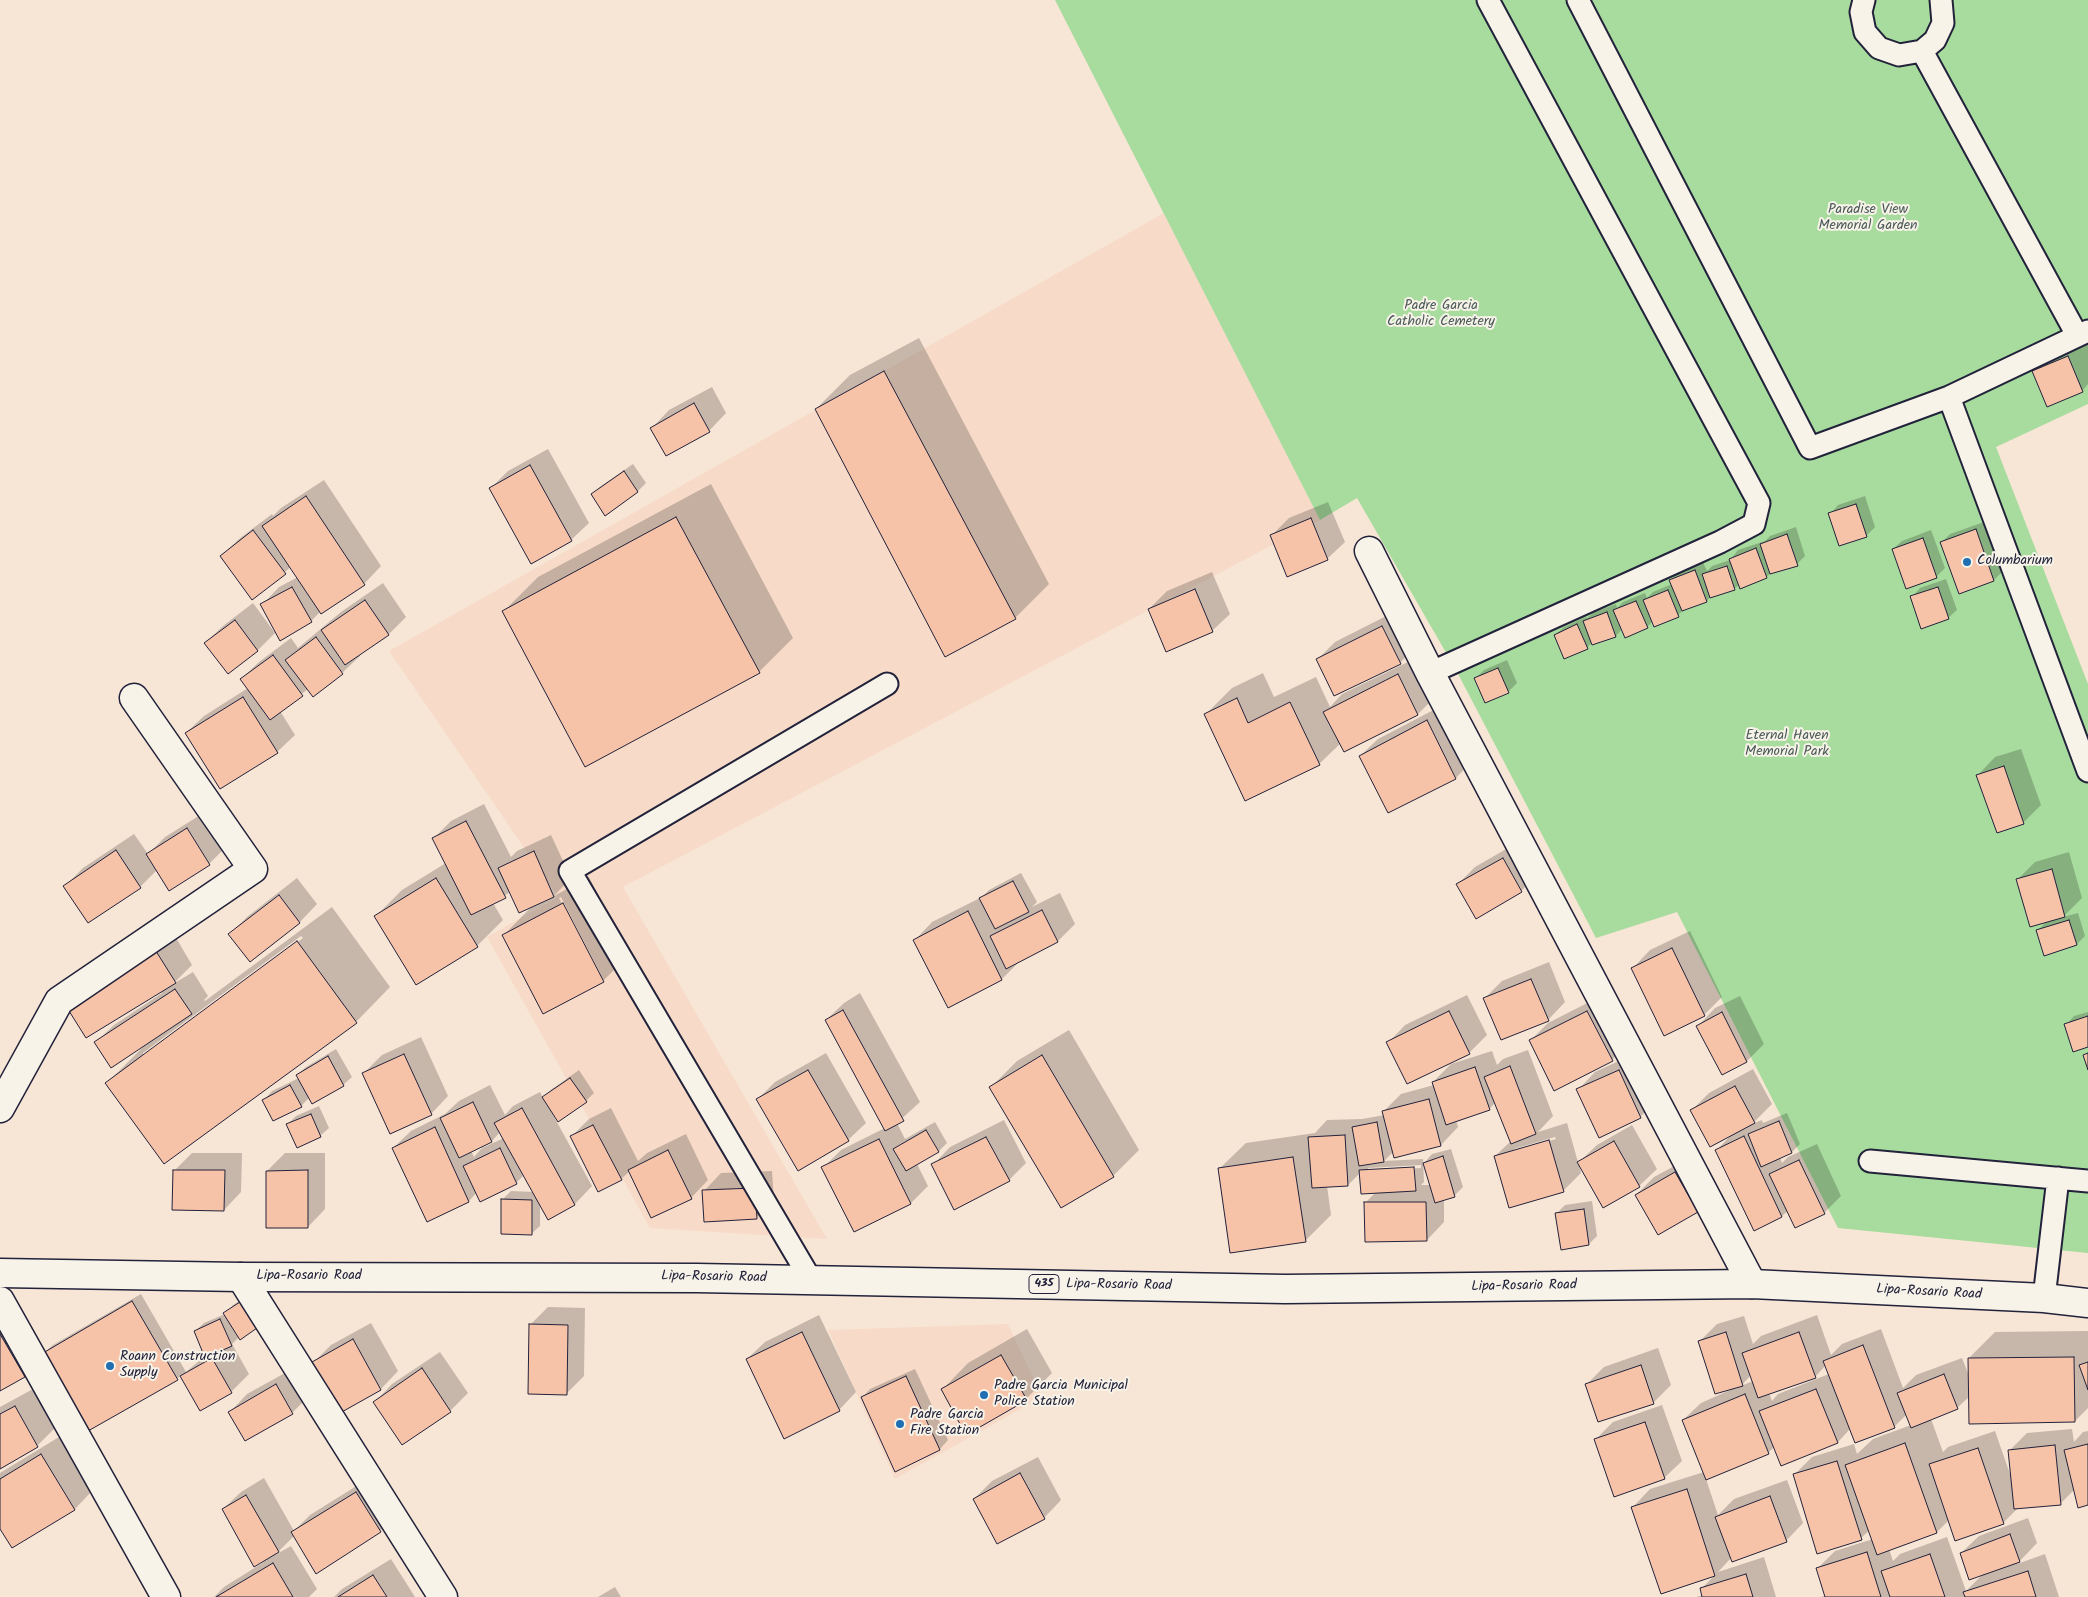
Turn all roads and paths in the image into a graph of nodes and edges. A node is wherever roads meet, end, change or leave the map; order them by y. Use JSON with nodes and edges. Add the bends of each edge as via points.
{"nodes":[{"id":1,"x":1488,"y":0,"type":"edge"},
{"id":2,"x":1578,"y":0,"type":"edge"},
{"id":3,"x":1864,"y":0,"type":"edge"},
{"id":4,"x":1942,"y":0,"type":"edge"},
{"id":5,"x":1922,"y":50,"type":"junction"},
{"id":6,"x":2082,"y":333,"type":"edge"},
{"id":7,"x":1949,"y":397,"type":"junction"},
{"id":8,"x":1369,"y":551,"type":"dead end"},
{"id":9,"x":1430,"y":672,"type":"junction"},
{"id":10,"x":887,"y":684,"type":"dead end"},
{"id":11,"x":134,"y":698,"type":"dead end"},
{"id":12,"x":2088,"y":771,"type":"edge"},
{"id":13,"x":0,"y":1108,"type":"edge"},
{"id":14,"x":1870,"y":1161,"type":"dead end"},
{"id":15,"x":2058,"y":1178,"type":"junction"},
{"id":16,"x":2088,"y":1181,"type":"edge"},
{"id":17,"x":0,"y":1273,"type":"edge"},
{"id":18,"x":241,"y":1277,"type":"junction"},
{"id":19,"x":811,"y":1280,"type":"junction"},
{"id":20,"x":1752,"y":1284,"type":"junction"},
{"id":21,"x":2044,"y":1298,"type":"junction"},
{"id":22,"x":0,"y":1301,"type":"edge"},
{"id":23,"x":2088,"y":1302,"type":"edge"},
{"id":24,"x":166,"y":1597,"type":"edge"},
{"id":25,"x":443,"y":1597,"type":"edge"}],
"edges":[{"from":1,"to":9,"type":"lane","via":[[1759,503],[1754,524],[1720,542]]},
{"from":2,"to":7,"type":"lane","via":[[1810,448]]},
{"from":3,"to":5,"type":"lane","via":[[1861,12],[1865,32],[1879,48],[1899,55]]},
{"from":4,"to":5,"type":"lane","via":[[1944,23],[1935,40]]},
{"from":5,"to":6,"type":"lane"},
{"from":6,"to":7,"type":"lane"},
{"from":7,"to":12,"type":"lane"},
{"from":8,"to":9,"type":"street"},
{"from":9,"to":20,"type":"street"},
{"from":10,"to":19,"type":"lane","via":[[570,871]]},
{"from":11,"to":13,"type":"street","via":[[253,869],[59,1001]]},
{"from":14,"to":15,"type":"lane"},
{"from":15,"to":16,"type":"lane"},
{"from":15,"to":21,"type":"lane"},
{"from":17,"to":18,"type":"street","name":"Lipa-Rosario Road","number":"435"},
{"from":18,"to":19,"type":"street","name":"Lipa-Rosario Road","number":"435"},
{"from":18,"to":25,"type":"street"},
{"from":19,"to":20,"type":"street","name":"Lipa-Rosario Road","number":"435","via":[[1285,1289]]},
{"from":20,"to":21,"type":"street","name":"Lipa-Rosario Road","number":"435"},
{"from":21,"to":23,"type":"street","name":"Lipa-Rosario Road","number":"435"},
{"from":22,"to":24,"type":"street"}]}
